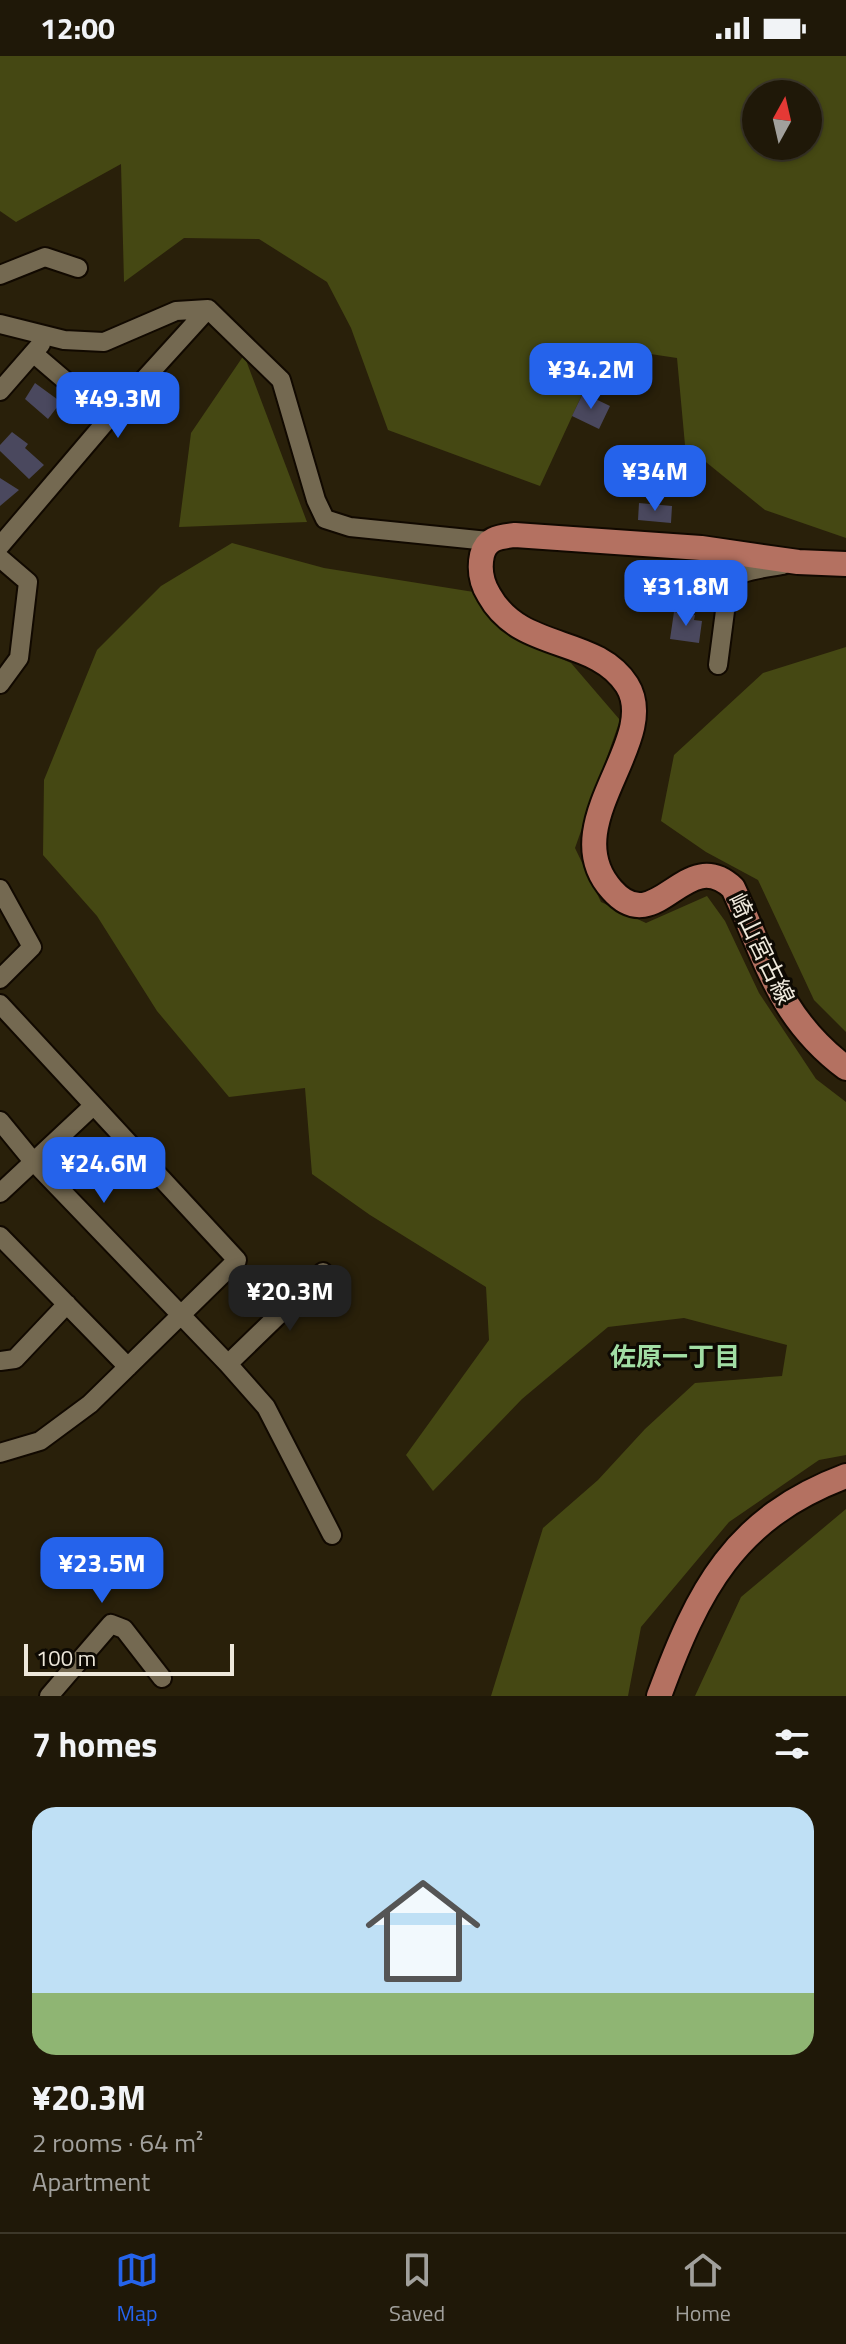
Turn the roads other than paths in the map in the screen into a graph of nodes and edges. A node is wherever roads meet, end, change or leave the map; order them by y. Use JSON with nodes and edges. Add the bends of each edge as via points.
{"nodes":[{"id":1,"x":78,"y":268,"type":"dead end"},
{"id":2,"x":0,"y":275,"type":"edge"},
{"id":3,"x":208,"y":309,"type":"junction"},
{"id":4,"x":0,"y":324,"type":"edge"},
{"id":5,"x":48,"y":336,"type":"junction"},
{"id":6,"x":33,"y":353,"type":"junction"},
{"id":7,"x":0,"y":391,"type":"edge"},
{"id":8,"x":109,"y":418,"type":"junction"},
{"id":9,"x":3,"y":537,"type":"edge"},
{"id":10,"x":488,"y":541,"type":"junction"},
{"id":11,"x":0,"y":558,"type":"edge"},
{"id":12,"x":798,"y":562,"type":"junction"},
{"id":13,"x":846,"y":564,"type":"edge"},
{"id":14,"x":718,"y":665,"type":"dead end"},
{"id":15,"x":0,"y":684,"type":"edge"},
{"id":16,"x":0,"y":889,"type":"edge"},
{"id":17,"x":0,"y":979,"type":"edge"},
{"id":18,"x":0,"y":1004,"type":"edge"},
{"id":19,"x":846,"y":1068,"type":"edge"},
{"id":20,"x":93,"y":1106,"type":"junction"},
{"id":21,"x":0,"y":1121,"type":"edge"},
{"id":22,"x":32,"y":1160,"type":"junction"},
{"id":23,"x":0,"y":1193,"type":"edge"},
{"id":24,"x":0,"y":1236,"type":"edge"},
{"id":25,"x":323,"y":1272,"type":"dead end"},
{"id":26,"x":67,"y":1304,"type":"junction"},
{"id":27,"x":180,"y":1315,"type":"junction"},
{"id":28,"x":0,"y":1361,"type":"edge"},
{"id":29,"x":228,"y":1364,"type":"junction"},
{"id":30,"x":128,"y":1367,"type":"junction"},
{"id":31,"x":0,"y":1453,"type":"edge"},
{"id":32,"x":846,"y":1476,"type":"edge"},
{"id":33,"x":332,"y":1535,"type":"dead end"},
{"id":34,"x":162,"y":1678,"type":"dead end"},
{"id":35,"x":49,"y":1696,"type":"edge"},
{"id":36,"x":659,"y":1696,"type":"edge"}],
"edges":[{"from":1,"to":2,"type":"street","via":[[45,257]]},
{"from":3,"to":5,"type":"street","via":[[176,311],[104,342]]},
{"from":3,"to":8,"type":"street"},
{"from":3,"to":10,"type":"street","via":[[281,380],[325,519],[350,527]]},
{"from":4,"to":5,"type":"street"},
{"from":5,"to":6,"type":"street"},
{"from":6,"to":7,"type":"street"},
{"from":6,"to":8,"type":"street"},
{"from":8,"to":9,"type":"street"},
{"from":10,"to":12,"type":"main road","via":[[530,535],[701,548]]},
{"from":10,"to":19,"type":"main road","name":"崎山宮古線","via":[[480,572],[496,608],[526,632],[589,654],[618,675],[632,695],[634,721],[592,844],[603,879],[628,904],[645,906],[698,875],[725,880],[793,1014],[824,1052]]},
{"from":11,"to":15,"type":"street","via":[[28,582],[19,658]]},
{"from":12,"to":13,"type":"main road"},
{"from":12,"to":14,"type":"street","via":[[746,571],[724,583],[719,592],[725,611]]},
{"from":16,"to":17,"type":"street","via":[[32,947]]},
{"from":18,"to":20,"type":"street"},
{"from":20,"to":22,"type":"street"},
{"from":20,"to":27,"type":"street","via":[[237,1260]]},
{"from":21,"to":22,"type":"street"},
{"from":22,"to":23,"type":"street"},
{"from":22,"to":27,"type":"street"},
{"from":24,"to":26,"type":"street"},
{"from":25,"to":29,"type":"street"},
{"from":26,"to":28,"type":"street","via":[[15,1359]]},
{"from":26,"to":30,"type":"street"},
{"from":27,"to":29,"type":"street"},
{"from":27,"to":30,"type":"street"},
{"from":29,"to":33,"type":"street","via":[[275,1420]]},
{"from":30,"to":31,"type":"street","via":[[40,1441]]},
{"from":32,"to":36,"type":"main road","via":[[773,1512],[735,1548],[703,1591]]},
{"from":34,"to":35,"type":"street","via":[[124,1629],[111,1624]]}]}
